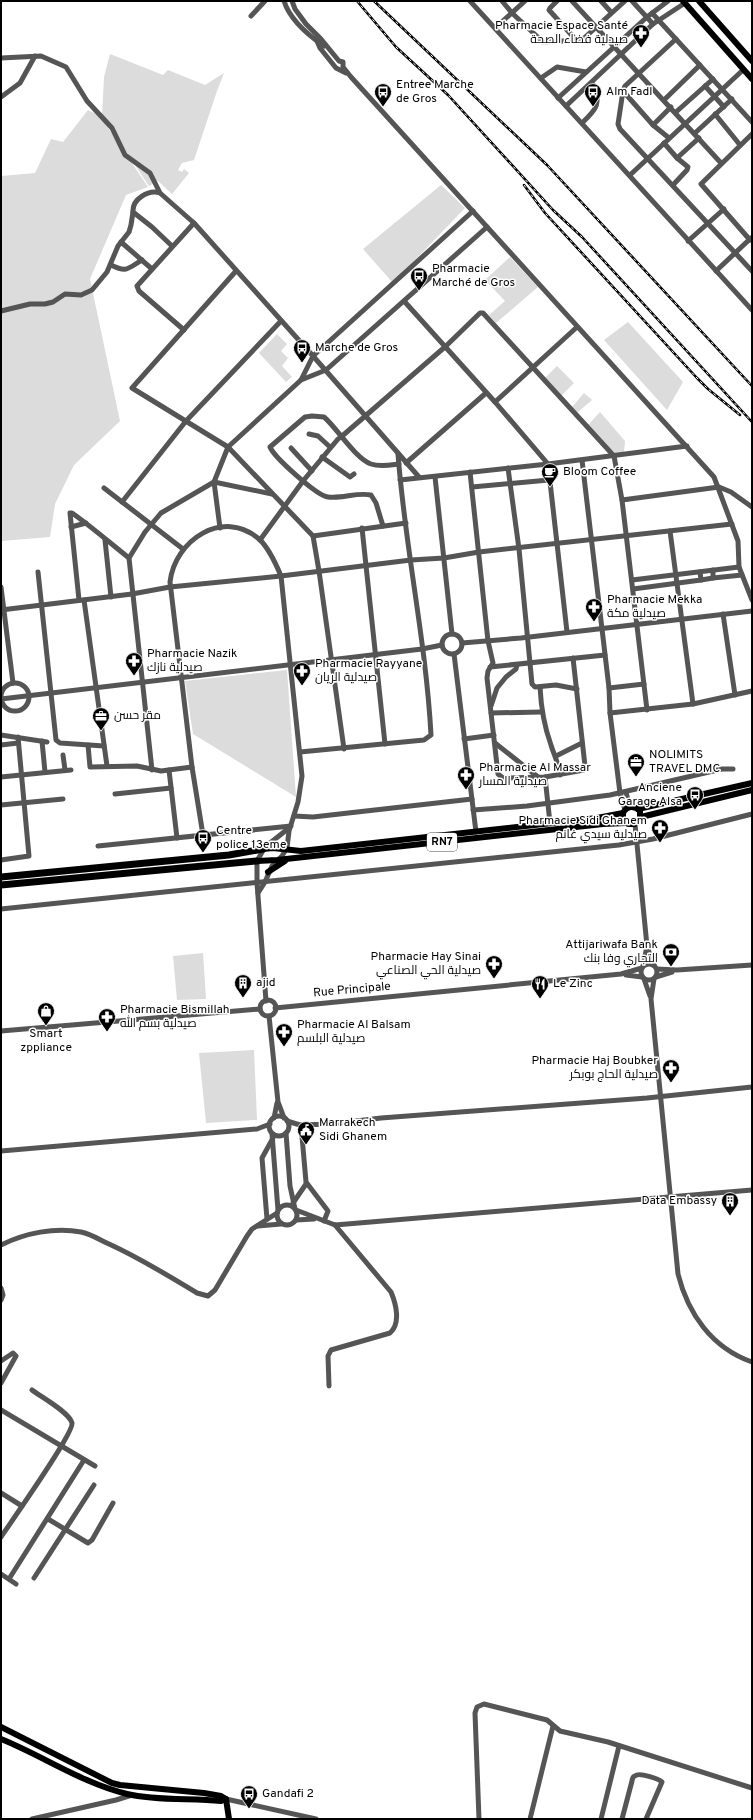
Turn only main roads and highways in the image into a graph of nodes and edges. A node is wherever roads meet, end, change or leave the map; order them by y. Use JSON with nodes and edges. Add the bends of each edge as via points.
{"nodes":[{"id":1,"x":699,"y":1,"type":"edge"},
{"id":2,"x":685,"y":2,"type":"edge"},
{"id":3,"x":752,"y":61,"type":"edge"},
{"id":4,"x":752,"y":79,"type":"edge"},
{"id":5,"x":752,"y":784,"type":"edge"},
{"id":6,"x":752,"y":790,"type":"edge"},
{"id":7,"x":636,"y":808,"type":"junction"},
{"id":8,"x":624,"y":812,"type":"junction"},
{"id":9,"x":641,"y":817,"type":"junction"},
{"id":10,"x":626,"y":823,"type":"junction"},
{"id":11,"x":263,"y":849,"type":"joint"},
{"id":12,"x":290,"y":859,"type":"junction"},
{"id":13,"x":257,"y":861,"type":"joint"},
{"id":14,"x":268,"y":872,"type":"road end"},
{"id":15,"x":1,"y":878,"type":"edge"},
{"id":16,"x":1,"y":884,"type":"edge"},
{"id":17,"x":1,"y":1728,"type":"edge"},
{"id":18,"x":1,"y":1738,"type":"edge"},
{"id":19,"x":226,"y":1799,"type":"junction"},
{"id":20,"x":229,"y":1819,"type":"edge"}],
"edges":[{"from":1,"to":3,"type":"main road"},
{"from":2,"to":4,"type":"main road"},
{"from":5,"to":7,"type":"main road","number":"RN7"},
{"from":6,"to":9,"type":"main road"},
{"from":7,"to":8,"type":"main road","number":"RN7","via":[[628,807]]},
{"from":7,"to":9,"type":"main road"},
{"from":8,"to":10,"type":"main road","via":[[623,818]]},
{"from":8,"to":11,"type":"main road","number":"RN7","via":[[550,824],[301,851]]},
{"from":9,"to":10,"type":"main road","number":"RN7","via":[[635,824]]},
{"from":10,"to":12,"type":"main road","number":"RN7"},
{"from":11,"to":15,"type":"highway","number":"RN7","via":[[229,856]]},
{"from":12,"to":13,"type":"main road","number":"RN7"},
{"from":12,"to":14,"type":"main road"},
{"from":13,"to":16,"type":"highway","number":"RN7"},
{"from":17,"to":19,"type":"main road","via":[[112,1783],[204,1793]]},
{"from":18,"to":19,"type":"main road","via":[[95,1784],[132,1795],[221,1801]]},
{"from":19,"to":20,"type":"main road"}]}
